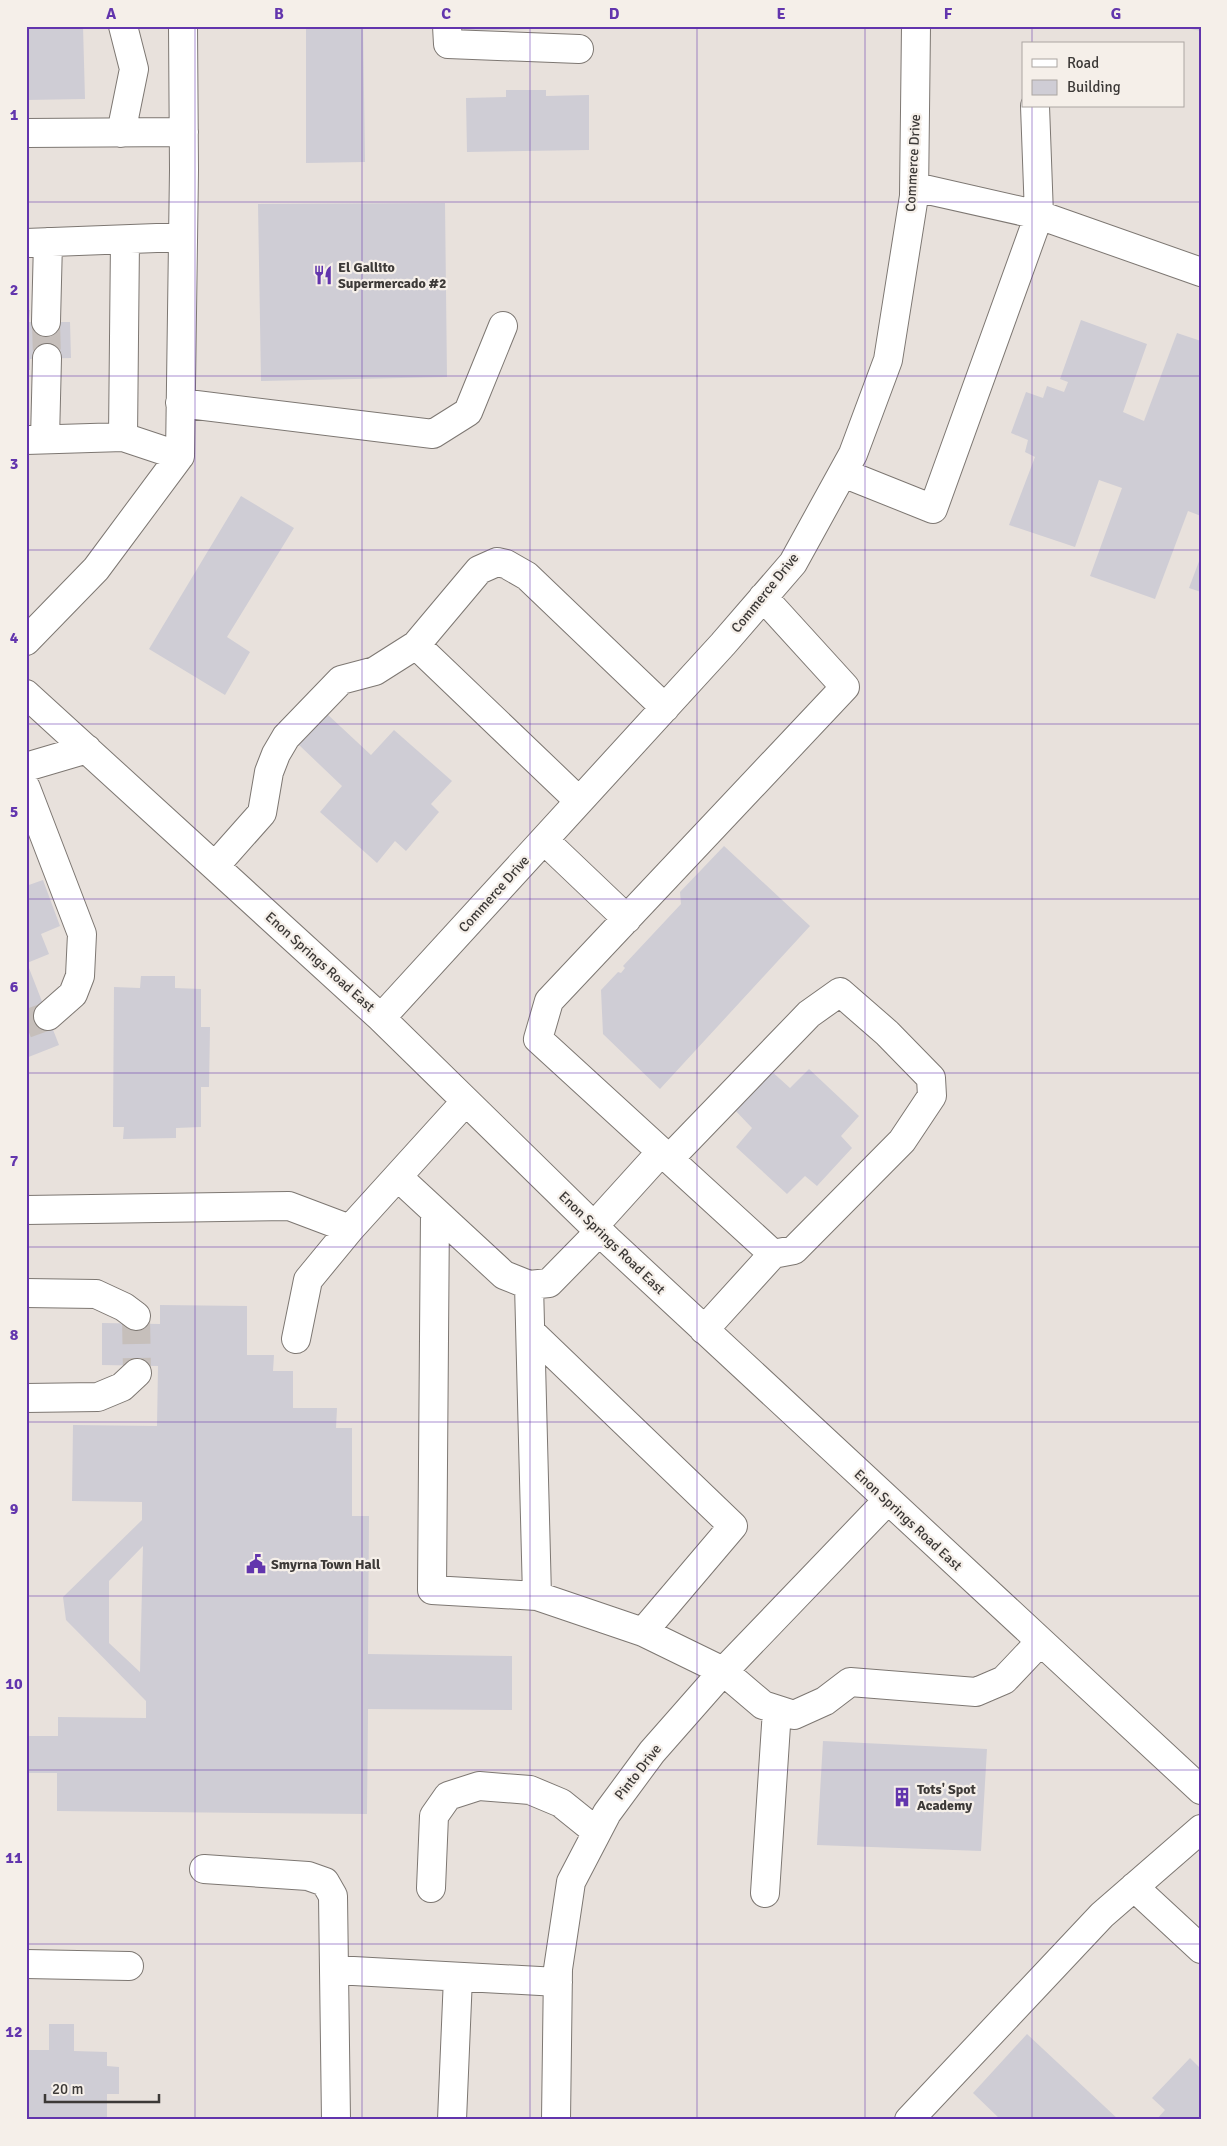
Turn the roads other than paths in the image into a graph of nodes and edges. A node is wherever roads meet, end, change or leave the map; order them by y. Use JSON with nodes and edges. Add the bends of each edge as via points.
{"nodes":[{"id":1,"x":123,"y":26,"type":"edge"},
{"id":2,"x":183,"y":26,"type":"edge"},
{"id":3,"x":447,"y":26,"type":"edge"},
{"id":4,"x":916,"y":26,"type":"edge"},
{"id":5,"x":579,"y":49,"type":"dead end"},
{"id":6,"x":1035,"y":108,"type":"edge"},
{"id":7,"x":26,"y":132,"type":"edge"},
{"id":8,"x":184,"y":132,"type":"junction"},
{"id":9,"x":121,"y":133,"type":"junction"},
{"id":10,"x":915,"y":187,"type":"junction"},
{"id":11,"x":1039,"y":215,"type":"junction"},
{"id":12,"x":183,"y":238,"type":"junction"},
{"id":13,"x":126,"y":240,"type":"junction"},
{"id":14,"x":37,"y":243,"type":"edge"},
{"id":15,"x":1201,"y":272,"type":"edge"},
{"id":16,"x":46,"y":322,"type":"tunnel mouth"},
{"id":17,"x":503,"y":326,"type":"dead end"},
{"id":18,"x":47,"y":358,"type":"tunnel mouth"},
{"id":19,"x":180,"y":403,"type":"junction"},
{"id":20,"x":123,"y":436,"type":"junction"},
{"id":21,"x":36,"y":440,"type":"edge"},
{"id":22,"x":180,"y":456,"type":"junction"},
{"id":23,"x":843,"y":473,"type":"junction"},
{"id":24,"x":763,"y":597,"type":"junction"},
{"id":25,"x":26,"y":641,"type":"edge"},
{"id":26,"x":416,"y":645,"type":"junction"},
{"id":27,"x":26,"y":694,"type":"edge"},
{"id":28,"x":664,"y":708,"type":"junction"},
{"id":29,"x":87,"y":750,"type":"junction"},
{"id":30,"x":26,"y":768,"type":"edge"},
{"id":31,"x":26,"y":788,"type":"edge"},
{"id":32,"x":579,"y":801,"type":"junction"},
{"id":33,"x":544,"y":840,"type":"junction"},
{"id":34,"x":216,"y":866,"type":"junction"},
{"id":35,"x":627,"y":919,"type":"junction"},
{"id":36,"x":48,"y":1016,"type":"tunnel mouth"},
{"id":37,"x":381,"y":1018,"type":"junction"},
{"id":38,"x":466,"y":1101,"type":"junction"},
{"id":39,"x":665,"y":1155,"type":"junction"},
{"id":40,"x":398,"y":1177,"type":"junction"},
{"id":41,"x":26,"y":1210,"type":"edge"},
{"id":42,"x":435,"y":1212,"type":"junction"},
{"id":43,"x":350,"y":1229,"type":"junction"},
{"id":44,"x":596,"y":1229,"type":"junction"},
{"id":45,"x":773,"y":1254,"type":"junction"},
{"id":46,"x":530,"y":1285,"type":"junction"},
{"id":47,"x":26,"y":1293,"type":"edge"},
{"id":48,"x":136,"y":1316,"type":"dead end"},
{"id":49,"x":704,"y":1330,"type":"junction"},
{"id":50,"x":531,"y":1332,"type":"junction"},
{"id":51,"x":296,"y":1339,"type":"dead end"},
{"id":52,"x":137,"y":1373,"type":"dead end"},
{"id":53,"x":26,"y":1398,"type":"edge"},
{"id":54,"x":887,"y":1501,"type":"junction"},
{"id":55,"x":537,"y":1596,"type":"junction"},
{"id":56,"x":643,"y":1632,"type":"junction"},
{"id":57,"x":1040,"y":1642,"type":"junction"},
{"id":58,"x":723,"y":1671,"type":"junction"},
{"id":59,"x":777,"y":1710,"type":"junction"},
{"id":60,"x":1201,"y":1790,"type":"edge"},
{"id":61,"x":1201,"y":1829,"type":"edge"},
{"id":62,"x":597,"y":1832,"type":"junction"},
{"id":63,"x":204,"y":1869,"type":"dead end"},
{"id":64,"x":1134,"y":1887,"type":"junction"},
{"id":65,"x":431,"y":1888,"type":"dead end"},
{"id":66,"x":765,"y":1892,"type":"dead end"},
{"id":67,"x":1201,"y":1949,"type":"edge"},
{"id":68,"x":26,"y":1964,"type":"edge"},
{"id":69,"x":129,"y":1966,"type":"dead end"},
{"id":70,"x":335,"y":1970,"type":"junction"},
{"id":71,"x":458,"y":1977,"type":"junction"},
{"id":72,"x":558,"y":1982,"type":"junction"},
{"id":73,"x":336,"y":2120,"type":"edge"},
{"id":74,"x":452,"y":2120,"type":"edge"},
{"id":75,"x":556,"y":2120,"type":"edge"},
{"id":76,"x":909,"y":2120,"type":"edge"}],
"edges":[{"from":1,"to":9,"type":"street","via":[[134,70]]},
{"from":2,"to":8,"type":"street"},
{"from":3,"to":5,"type":"street","via":[[448,44]]},
{"from":4,"to":10,"type":"street","name":"Commerce Drive"},
{"from":6,"to":11,"type":"street"},
{"from":7,"to":9,"type":"street"},
{"from":8,"to":9,"type":"street"},
{"from":8,"to":12,"type":"street"},
{"from":10,"to":11,"type":"street"},
{"from":10,"to":23,"type":"street","name":"Commerce Drive","via":[[888,360]]},
{"from":11,"to":15,"type":"street"},
{"from":11,"to":23,"type":"street","via":[[932,509]]},
{"from":12,"to":13,"type":"street"},
{"from":12,"to":19,"type":"street"},
{"from":13,"to":14,"type":"street"},
{"from":13,"to":20,"type":"street"},
{"from":14,"to":16,"type":"street"},
{"from":17,"to":19,"type":"street","via":[[468,412],[433,434]]},
{"from":18,"to":21,"type":"street"},
{"from":19,"to":22,"type":"street"},
{"from":20,"to":21,"type":"street"},
{"from":20,"to":22,"type":"street"},
{"from":22,"to":25,"type":"street","via":[[96,569]]},
{"from":23,"to":24,"type":"street","name":"Commerce Drive","via":[[793,563]]},
{"from":24,"to":28,"type":"street","name":"Commerce Drive"},
{"from":24,"to":35,"type":"street","via":[[845,688]]},
{"from":26,"to":28,"type":"street","via":[[480,570],[497,562],[506,564],[526,576]]},
{"from":26,"to":32,"type":"street"},
{"from":26,"to":34,"type":"street","via":[[375,671],[341,680],[286,737],[269,772],[262,813]]},
{"from":27,"to":29,"type":"street","name":"Enon Springs Road East"},
{"from":28,"to":32,"type":"street","name":"Commerce Drive"},
{"from":29,"to":30,"type":"street"},
{"from":29,"to":34,"type":"street","name":"Enon Springs Road East"},
{"from":31,"to":36,"type":"street","via":[[82,934],[80,976],[73,994]]},
{"from":32,"to":33,"type":"street","name":"Commerce Drive"},
{"from":33,"to":35,"type":"street"},
{"from":33,"to":37,"type":"street","name":"Commerce Drive"},
{"from":34,"to":37,"type":"street","name":"Enon Springs Road East"},
{"from":35,"to":39,"type":"street","via":[[549,1001],[538,1039]]},
{"from":37,"to":38,"type":"street","name":"Enon Springs Road East"},
{"from":38,"to":40,"type":"street"},
{"from":38,"to":44,"type":"street","name":"Enon Springs Road East"},
{"from":39,"to":44,"type":"street"},
{"from":39,"to":45,"type":"street"},
{"from":39,"to":45,"type":"street","via":[[809,1014],[840,992],[887,1033],[931,1078],[932,1096],[902,1141],[794,1250]]},
{"from":40,"to":42,"type":"street"},
{"from":40,"to":43,"type":"street"},
{"from":41,"to":43,"type":"street","via":[[289,1206]]},
{"from":42,"to":46,"type":"street","via":[[504,1276]]},
{"from":42,"to":55,"type":"street","via":[[432,1590]]},
{"from":43,"to":51,"type":"street","via":[[308,1280]]},
{"from":44,"to":46,"type":"street","via":[[549,1283]]},
{"from":44,"to":49,"type":"street","name":"Enon Springs Road East"},
{"from":45,"to":49,"type":"street"},
{"from":46,"to":50,"type":"street"},
{"from":47,"to":48,"type":"street","via":[[96,1294]]},
{"from":49,"to":54,"type":"street","name":"Enon Springs Road East"},
{"from":50,"to":55,"type":"street"},
{"from":50,"to":56,"type":"street","via":[[733,1526]]},
{"from":52,"to":53,"type":"street","via":[[122,1388],[98,1397]]},
{"from":54,"to":57,"type":"street","name":"Enon Springs Road East"},
{"from":54,"to":58,"type":"street","name":"Pinto Drive"},
{"from":55,"to":56,"type":"street"},
{"from":56,"to":58,"type":"street"},
{"from":57,"to":59,"type":"street","via":[[1004,1680],[976,1692],[850,1682],[825,1701],[794,1715]]},
{"from":57,"to":60,"type":"street","name":"Enon Springs Road East"},
{"from":58,"to":59,"type":"street","via":[[763,1705]]},
{"from":58,"to":62,"type":"street","name":"Pinto Drive","via":[[652,1752],[606,1813]]},
{"from":59,"to":66,"type":"street"},
{"from":61,"to":64,"type":"street"},
{"from":62,"to":65,"type":"street","via":[[561,1803],[530,1790],[479,1786],[448,1796],[434,1816]]},
{"from":62,"to":72,"type":"street","name":"Pinto Drive","via":[[571,1882]]},
{"from":63,"to":70,"type":"street","via":[[308,1876],[325,1882],[333,1896]]},
{"from":64,"to":67,"type":"street"},
{"from":64,"to":76,"type":"street","via":[[1102,1915]]},
{"from":68,"to":69,"type":"street"},
{"from":70,"to":71,"type":"street"},
{"from":70,"to":73,"type":"street"},
{"from":71,"to":72,"type":"street"},
{"from":71,"to":74,"type":"street"},
{"from":72,"to":75,"type":"street","name":"Pinto Drive"}]}
